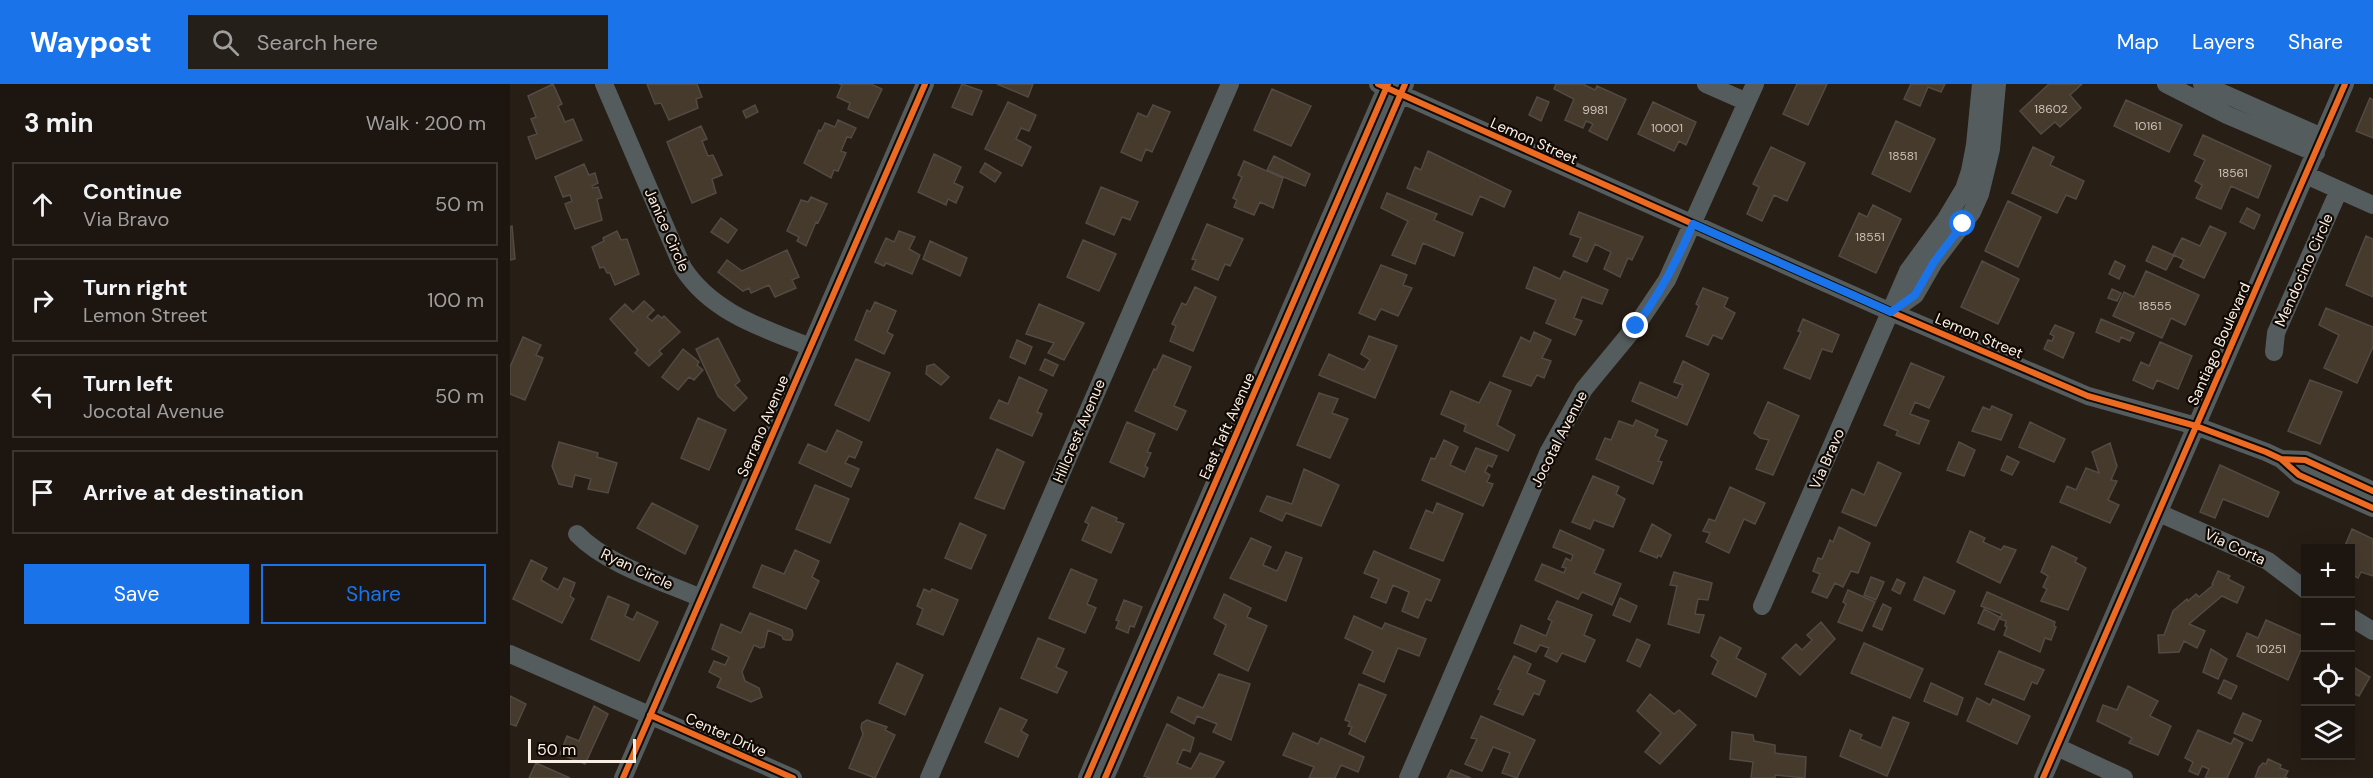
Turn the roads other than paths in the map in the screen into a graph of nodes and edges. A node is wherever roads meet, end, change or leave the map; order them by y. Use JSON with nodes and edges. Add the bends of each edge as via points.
{"nodes":[{"id":1,"x":604,"y":84,"type":"edge"},
{"id":2,"x":925,"y":84,"type":"edge"},
{"id":3,"x":1230,"y":84,"type":"edge"},
{"id":4,"x":1706,"y":84,"type":"edge"},
{"id":5,"x":1755,"y":84,"type":"edge"},
{"id":6,"x":1981,"y":84,"type":"edge"},
{"id":7,"x":1997,"y":84,"type":"edge"},
{"id":8,"x":2166,"y":84,"type":"edge"},
{"id":9,"x":2202,"y":84,"type":"edge"},
{"id":10,"x":2345,"y":84,"type":"edge"},
{"id":11,"x":1392,"y":87,"type":"edge"},
{"id":12,"x":1747,"y":102,"type":"junction"},
{"id":13,"x":1984,"y":131,"type":"junction"},
{"id":14,"x":2319,"y":145,"type":"junction"},
{"id":15,"x":2306,"y":175,"type":"junction"},
{"id":16,"x":2339,"y":190,"type":"junction"},
{"id":17,"x":2373,"y":205,"type":"edge"},
{"id":18,"x":1693,"y":224,"type":"junction"},
{"id":19,"x":1891,"y":312,"type":"junction"},
{"id":20,"x":810,"y":348,"type":"junction"},
{"id":21,"x":2274,"y":352,"type":"dead end"},
{"id":22,"x":2196,"y":426,"type":"junction"},
{"id":23,"x":2281,"y":459,"type":"junction"},
{"id":24,"x":2373,"y":491,"type":"edge"},
{"id":25,"x":2373,"y":508,"type":"edge"},
{"id":26,"x":2159,"y":513,"type":"junction"},
{"id":27,"x":577,"y":534,"type":"dead end"},
{"id":28,"x":1199,"y":541,"type":"junction"},
{"id":29,"x":2301,"y":586,"type":"edge"},
{"id":30,"x":701,"y":598,"type":"junction"},
{"id":31,"x":1762,"y":606,"type":"dead end"},
{"id":32,"x":2355,"y":620,"type":"edge"},
{"id":33,"x":2373,"y":631,"type":"edge"},
{"id":34,"x":510,"y":654,"type":"edge"},
{"id":35,"x":650,"y":715,"type":"junction"},
{"id":36,"x":2057,"y":747,"type":"junction"},
{"id":37,"x":623,"y":778,"type":"edge"},
{"id":38,"x":793,"y":778,"type":"edge"},
{"id":39,"x":928,"y":778,"type":"edge"},
{"id":40,"x":1087,"y":778,"type":"edge"},
{"id":41,"x":1105,"y":778,"type":"edge"},
{"id":42,"x":1408,"y":778,"type":"edge"},
{"id":43,"x":2043,"y":778,"type":"edge"},
{"id":44,"x":2124,"y":778,"type":"edge"}],
"edges":[{"from":1,"to":20,"type":"street","name":"Janice Circle","via":[[693,285],[732,314]]},
{"from":2,"to":20,"type":"street","name":"Serrano Avenue"},
{"from":3,"to":39,"type":"street","name":"Hillcrest Avenue"},
{"from":4,"to":12,"type":"street"},
{"from":5,"to":12,"type":"street","name":"Jocotal Avenue"},
{"from":6,"to":13,"type":"street"},
{"from":7,"to":13,"type":"street"},
{"from":8,"to":14,"type":"street","via":[[2228,114]]},
{"from":9,"to":14,"type":"street"},
{"from":10,"to":14,"type":"street","name":"Santiago Boulevard"},
{"from":11,"to":18,"type":"street","name":"Lemon Street"},
{"from":11,"to":28,"type":"street","name":"East Taft Avenue"},
{"from":12,"to":18,"type":"street","name":"Jocotal Avenue"},
{"from":13,"to":19,"type":"street","via":[[1987,173],[1980,194],[1957,219],[1915,295]]},
{"from":14,"to":15,"type":"street","name":"Santiago Boulevard"},
{"from":15,"to":16,"type":"street"},
{"from":15,"to":22,"type":"street","name":"Santiago Boulevard"},
{"from":16,"to":17,"type":"street"},
{"from":16,"to":21,"type":"street","name":"Mendocino Circle","via":[[2276,333]]},
{"from":18,"to":19,"type":"street","name":"Lemon Street"},
{"from":18,"to":42,"type":"street","name":"Jocotal Avenue","via":[[1655,301],[1584,389],[1548,453]]},
{"from":19,"to":22,"type":"street","name":"Lemon Street","via":[[2088,396]]},
{"from":19,"to":31,"type":"street","name":"Via Bravo"},
{"from":20,"to":30,"type":"street","name":"Serrano Avenue"},
{"from":22,"to":23,"type":"street","name":"Lemon Street"},
{"from":22,"to":26,"type":"street","name":"Santiago Boulevard"},
{"from":23,"to":24,"type":"street","name":"Lemon Street","via":[[2305,460]]},
{"from":23,"to":25,"type":"street","name":"Lemon Street","via":[[2299,475]]},
{"from":26,"to":29,"type":"street","name":"Via Corta","via":[[2268,561]]},
{"from":26,"to":36,"type":"street","name":"Santiago Boulevard"},
{"from":27,"to":30,"type":"street","name":"Ryan Circle","via":[[611,559]]},
{"from":28,"to":40,"type":"street","name":"East Taft Avenue"},
{"from":28,"to":41,"type":"street","name":"East Taft Avenue"},
{"from":30,"to":35,"type":"street","name":"Serrano Avenue"},
{"from":32,"to":33,"type":"street"},
{"from":34,"to":35,"type":"street","name":"Center Drive"},
{"from":35,"to":37,"type":"street","name":"Serrano Avenue"},
{"from":35,"to":38,"type":"street","name":"Center Drive"},
{"from":36,"to":43,"type":"street","name":"Santiago Boulevard"},
{"from":36,"to":44,"type":"street"}]}
